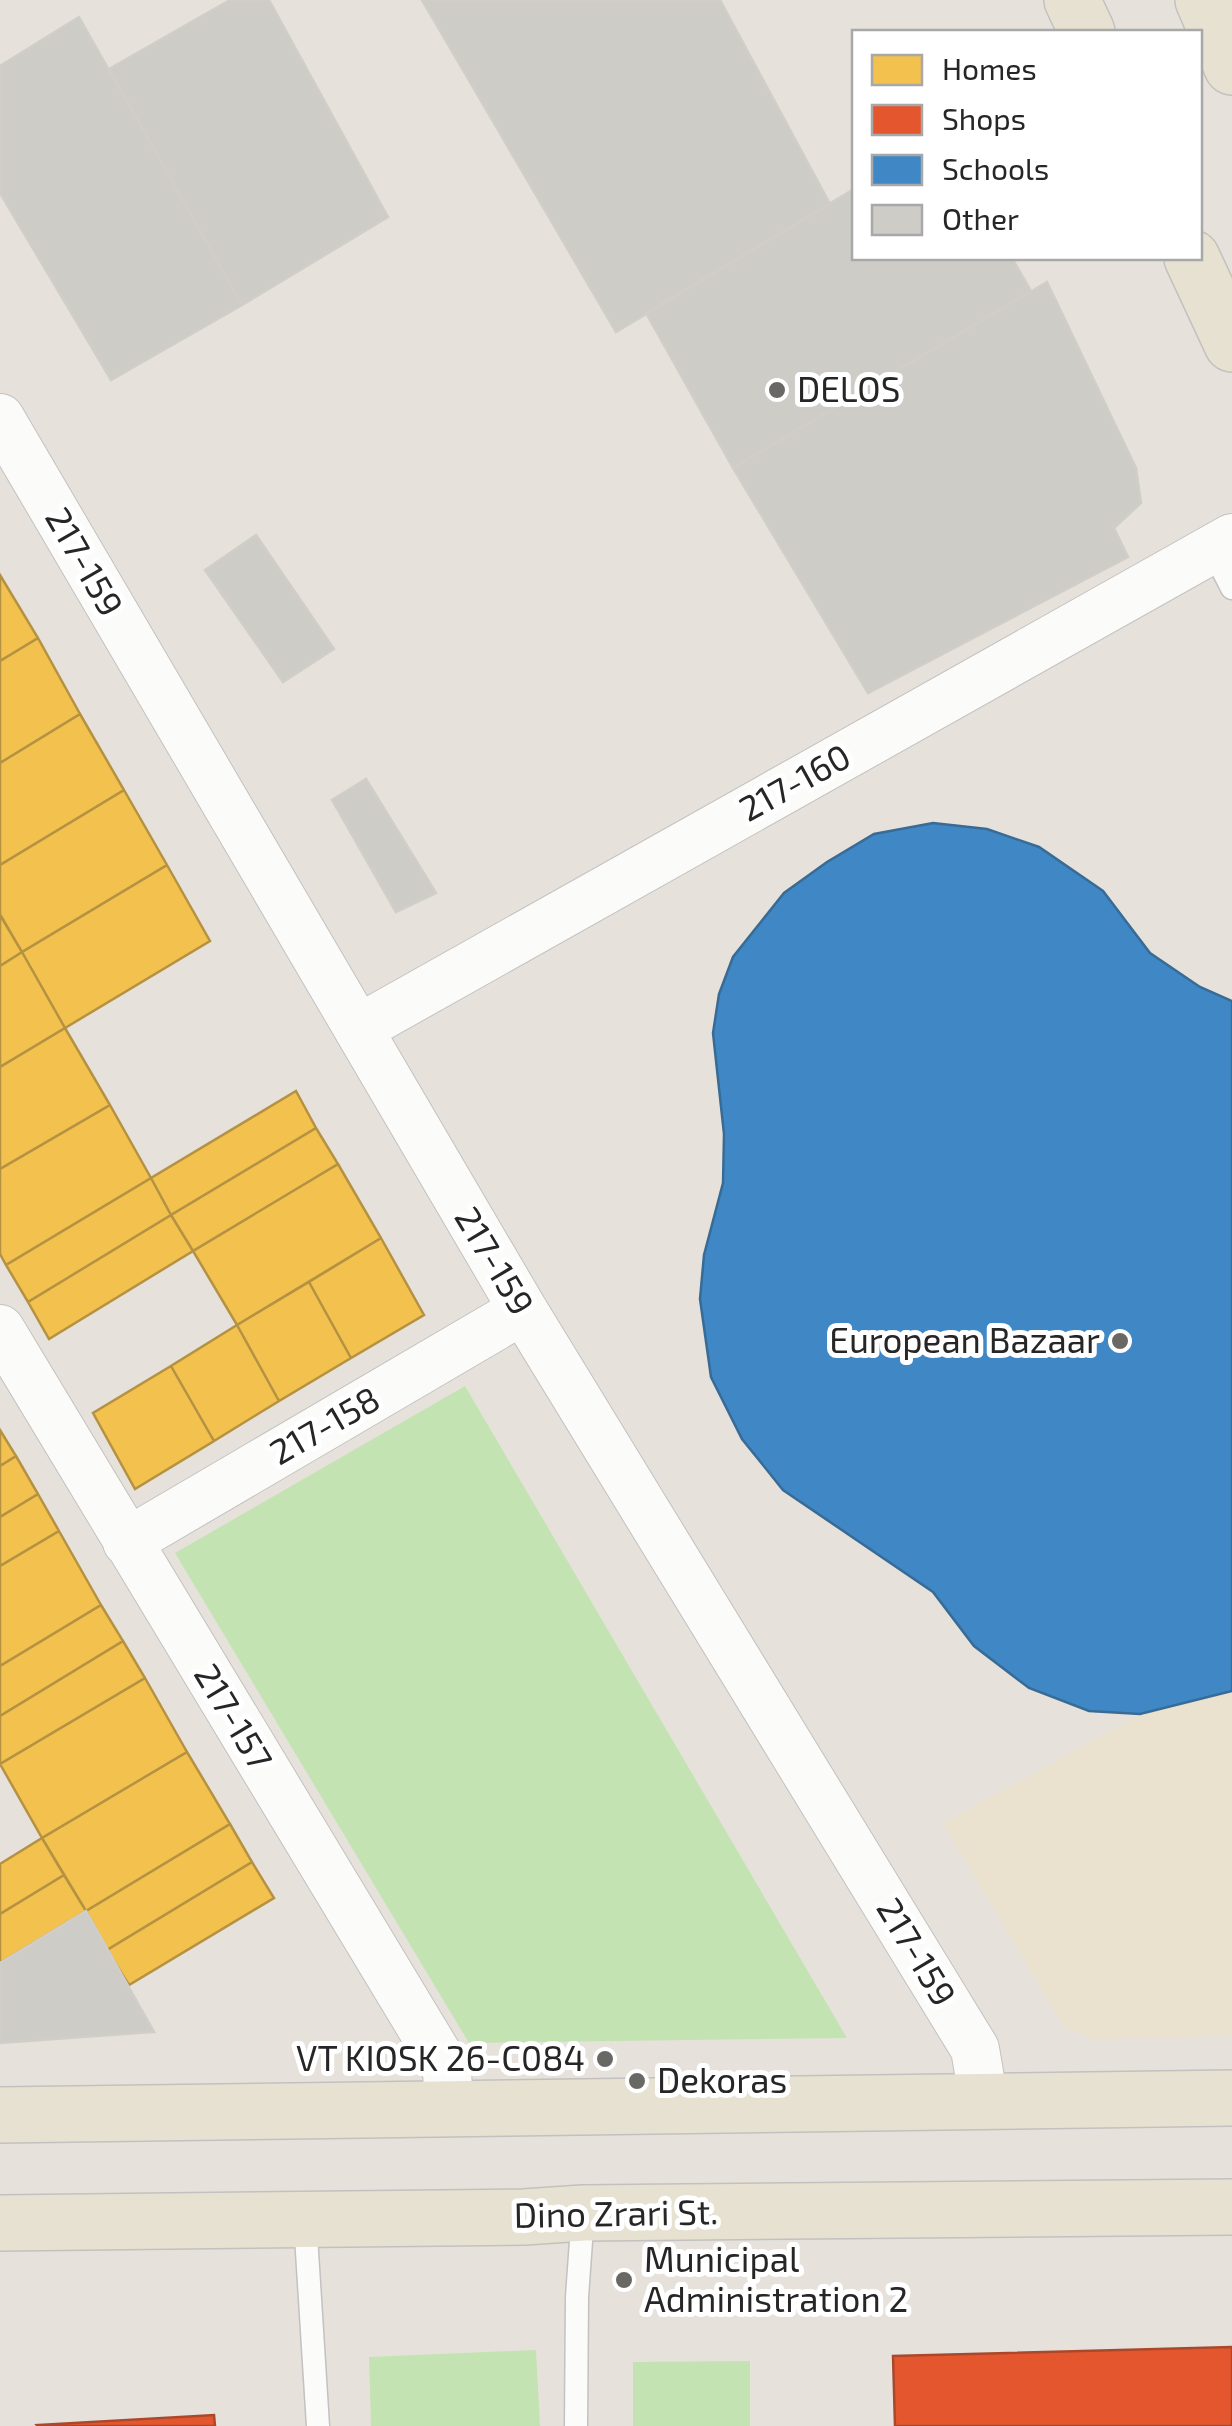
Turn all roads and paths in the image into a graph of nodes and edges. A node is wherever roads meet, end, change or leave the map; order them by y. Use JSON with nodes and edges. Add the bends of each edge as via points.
{"nodes":[{"id":1,"x":1072,"y":0,"type":"edge"},
{"id":2,"x":1203,"y":0,"type":"edge"},
{"id":3,"x":1086,"y":30,"type":"edge"},
{"id":4,"x":1232,"y":67,"type":"edge"},
{"id":5,"x":1193,"y":260,"type":"edge"},
{"id":6,"x":1232,"y":344,"type":"edge"},
{"id":7,"x":0,"y":418,"type":"edge"},
{"id":8,"x":1225,"y":558,"type":"edge"},
{"id":9,"x":358,"y":1029,"type":"junction"},
{"id":10,"x":523,"y":1310,"type":"junction"},
{"id":11,"x":0,"y":1329,"type":"edge"},
{"id":12,"x":126,"y":1542,"type":"junction"},
{"id":13,"x":1232,"y":2098,"type":"edge"},
{"id":14,"x":984,"y":2102,"type":"junction"},
{"id":15,"x":449,"y":2109,"type":"junction"},
{"id":16,"x":0,"y":2115,"type":"edge"},
{"id":17,"x":1232,"y":2208,"type":"edge"},
{"id":18,"x":583,"y":2212,"type":"junction"},
{"id":19,"x":304,"y":2217,"type":"junction"},
{"id":20,"x":0,"y":2223,"type":"edge"},
{"id":21,"x":318,"y":2426,"type":"edge"},
{"id":22,"x":576,"y":2426,"type":"edge"}],
"edges":[{"from":1,"to":3,"type":"main road"},
{"from":2,"to":4,"type":"main road"},
{"from":5,"to":6,"type":"main road"},
{"from":7,"to":9,"type":"street","name":"217-159"},
{"from":8,"to":9,"type":"street","name":"217-160"},
{"from":9,"to":10,"type":"street","name":"217-159"},
{"from":10,"to":12,"type":"street","name":"217-158"},
{"from":10,"to":14,"type":"street","name":"217-159","via":[[976,2049]]},
{"from":11,"to":12,"type":"street","name":"217-157"},
{"from":12,"to":15,"type":"street","name":"217-157","via":[[447,2070]]},
{"from":13,"to":14,"type":"main road"},
{"from":14,"to":15,"type":"main road"},
{"from":15,"to":16,"type":"main road"},
{"from":17,"to":18,"type":"main road","name":"Dino Zrari St."},
{"from":18,"to":19,"type":"main road","name":"Dino Zrari St."},
{"from":18,"to":22,"type":"lane"},
{"from":19,"to":20,"type":"main road","name":"Dino Zrari St."},
{"from":19,"to":21,"type":"lane"}]}
